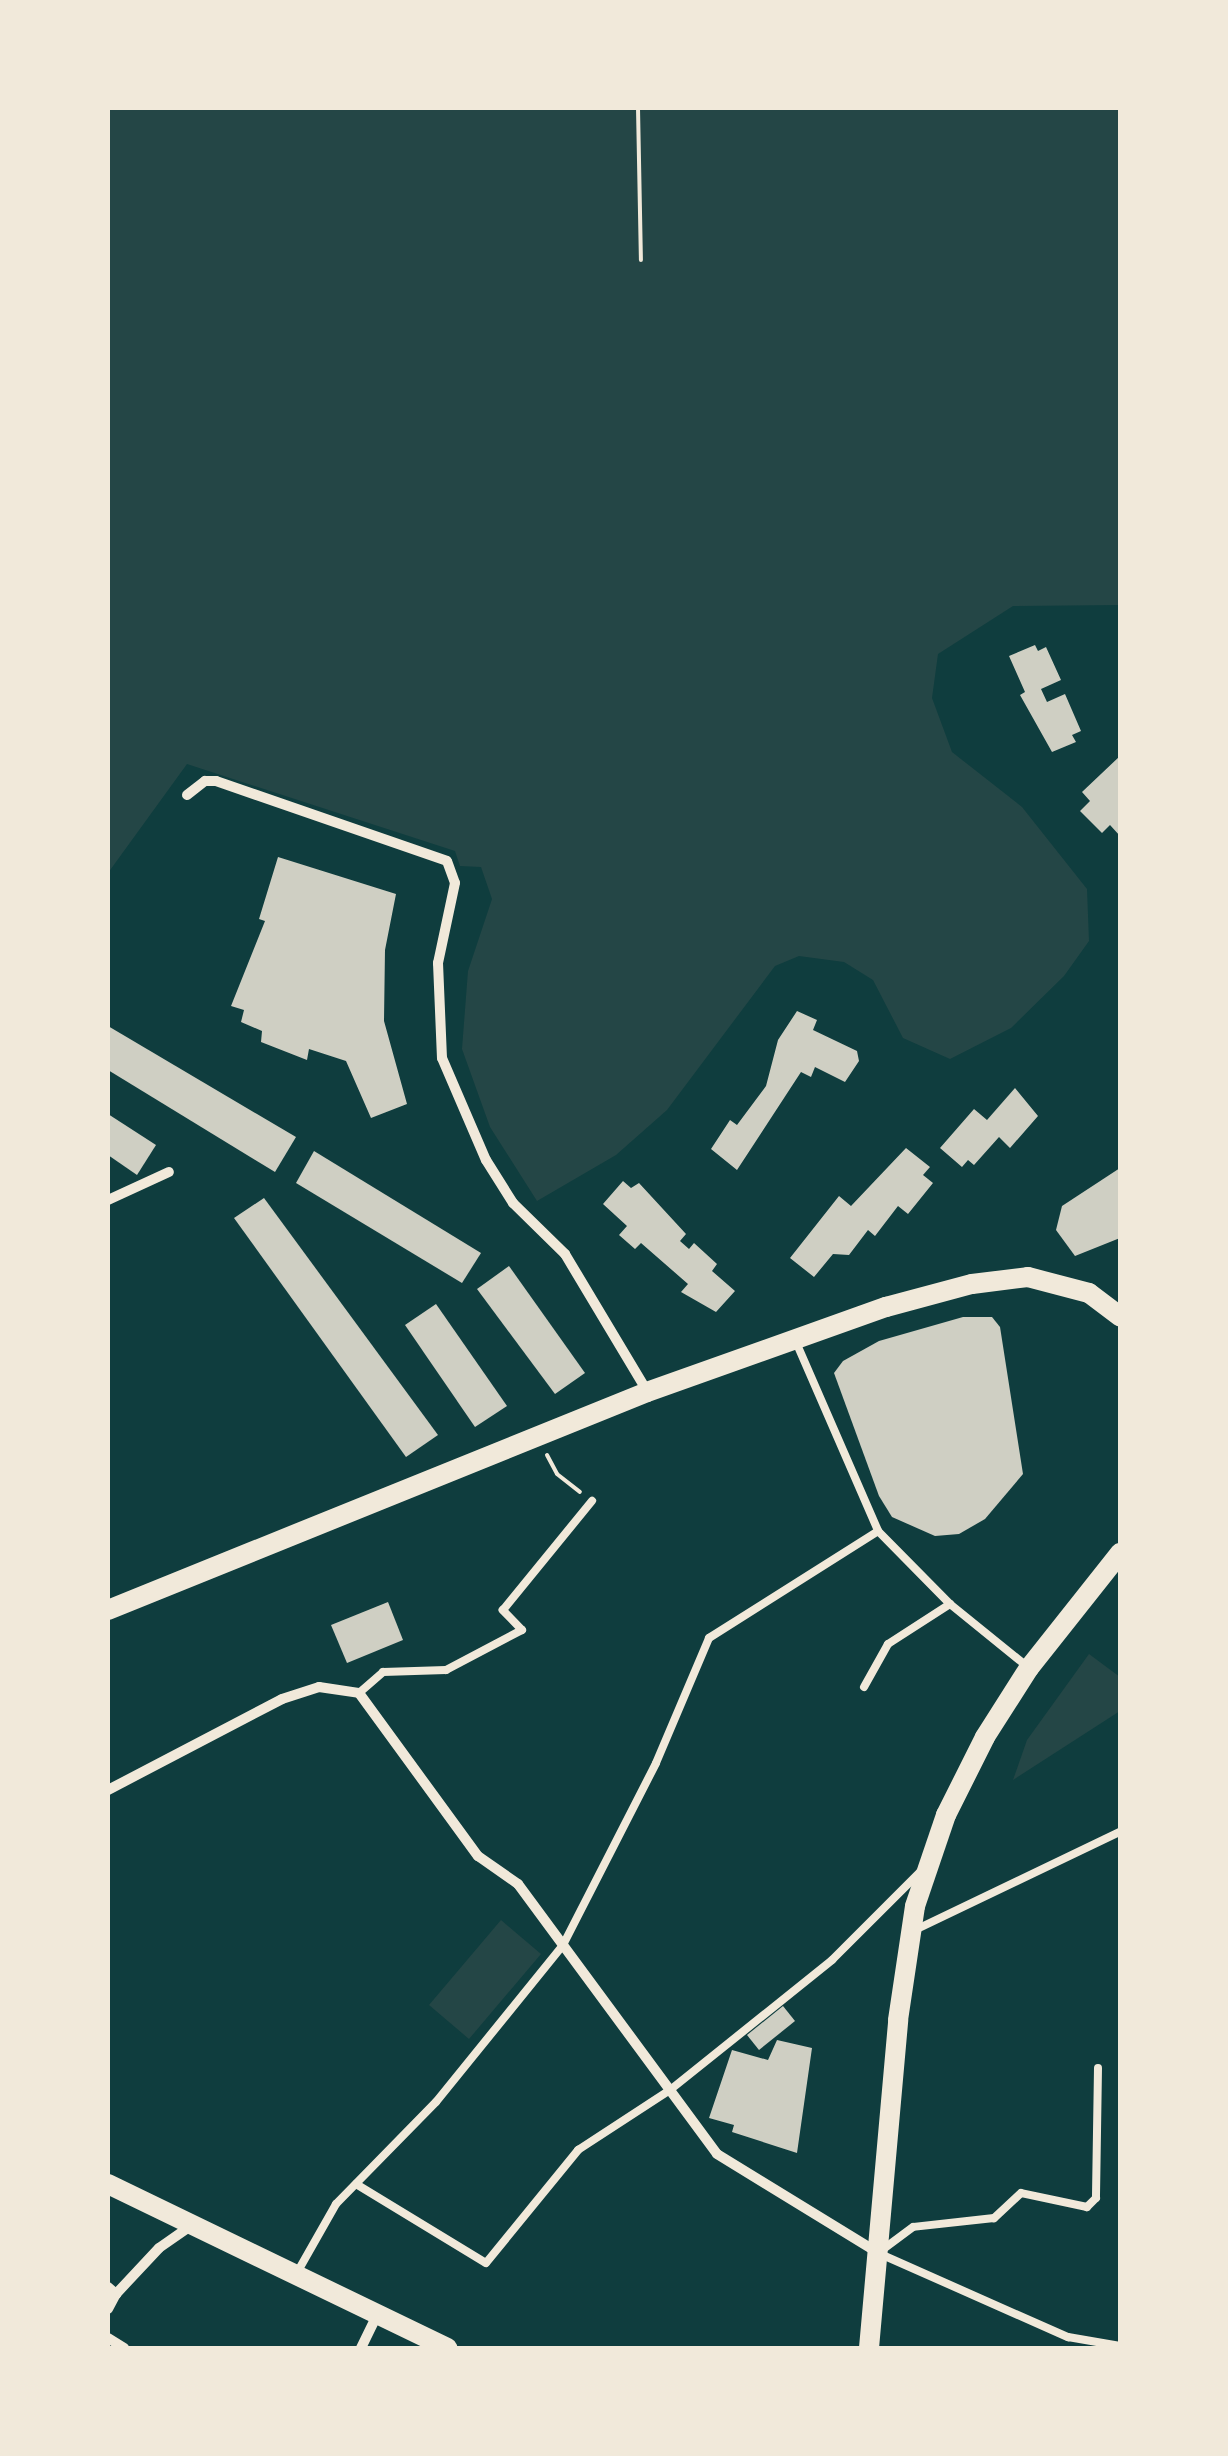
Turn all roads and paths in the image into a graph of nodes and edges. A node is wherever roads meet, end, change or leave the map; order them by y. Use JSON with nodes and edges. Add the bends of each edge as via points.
{"nodes":[{"id":1,"x":638,"y":108,"type":"edge"},
{"id":2,"x":641,"y":260,"type":"dead end"},
{"id":3,"x":188,"y":795,"type":"dead end"},
{"id":4,"x":169,"y":1172,"type":"dead end"},
{"id":5,"x":108,"y":1200,"type":"edge"},
{"id":6,"x":1120,"y":1316,"type":"edge"},
{"id":7,"x":794,"y":1338,"type":"junction"},
{"id":8,"x":647,"y":1392,"type":"junction"},
{"id":9,"x":557,"y":1474,"type":"dead end"},
{"id":10,"x":592,"y":1500,"type":"joint"},
{"id":11,"x":878,"y":1531,"type":"junction"},
{"id":12,"x":1120,"y":1553,"type":"edge"},
{"id":13,"x":950,"y":1604,"type":"junction"},
{"id":14,"x":108,"y":1610,"type":"edge"},
{"id":15,"x":1029,"y":1668,"type":"junction"},
{"id":16,"x":864,"y":1687,"type":"dead end"},
{"id":17,"x":360,"y":1693,"type":"junction"},
{"id":18,"x":108,"y":1790,"type":"edge"},
{"id":19,"x":1120,"y":1832,"type":"edge"},
{"id":20,"x":930,"y":1862,"type":"junction"},
{"id":21,"x":911,"y":1932,"type":"junction"},
{"id":22,"x":564,"y":1945,"type":"junction"},
{"id":23,"x":1098,"y":2068,"type":"dead end"},
{"id":24,"x":670,"y":2090,"type":"junction"},
{"id":25,"x":108,"y":2184,"type":"edge"},
{"id":26,"x":356,"y":2184,"type":"junction"},
{"id":27,"x":192,"y":2225,"type":"junction"},
{"id":28,"x":878,"y":2253,"type":"junction"},
{"id":29,"x":296,"y":2275,"type":"junction"},
{"id":30,"x":112,"y":2291,"type":"edge"},
{"id":31,"x":108,"y":2309,"type":"edge"},
{"id":32,"x":377,"y":2314,"type":"junction"},
{"id":33,"x":108,"y":2338,"type":"edge"},
{"id":34,"x":1120,"y":2346,"type":"edge"},
{"id":35,"x":124,"y":2348,"type":"edge"},
{"id":36,"x":361,"y":2348,"type":"edge"},
{"id":37,"x":448,"y":2348,"type":"edge"},
{"id":38,"x":869,"y":2348,"type":"edge"}],
"edges":[{"from":1,"to":2,"type":"path"},
{"from":3,"to":8,"type":"street","via":[[205,780],[216,781],[447,861],[456,882],[444,921],[435,1006],[455,1092],[513,1203],[565,1254]]},
{"from":4,"to":5,"type":"street"},
{"from":6,"to":7,"type":"main road","via":[[1076,1288],[1004,1278]]},
{"from":7,"to":8,"type":"main road"},
{"from":7,"to":11,"type":"lane"},
{"from":8,"to":14,"type":"main road"},
{"from":9,"to":10,"type":"path"},
{"from":10,"to":17,"type":"lane","via":[[503,1610],[522,1630],[446,1670],[383,1672]]},
{"from":11,"to":13,"type":"lane"},
{"from":11,"to":22,"type":"lane","via":[[708,1638],[656,1763]]},
{"from":12,"to":15,"type":"main road"},
{"from":13,"to":15,"type":"lane"},
{"from":13,"to":16,"type":"lane","via":[[888,1644]]},
{"from":15,"to":20,"type":"main road","via":[[985,1737]]},
{"from":17,"to":18,"type":"street","via":[[319,1687],[282,1698]]},
{"from":17,"to":22,"type":"street","via":[[478,1856],[518,1884]]},
{"from":19,"to":21,"type":"lane"},
{"from":20,"to":21,"type":"main road"},
{"from":20,"to":24,"type":"lane","via":[[832,1960]]},
{"from":21,"to":28,"type":"main road"},
{"from":22,"to":24,"type":"street"},
{"from":22,"to":26,"type":"lane","via":[[436,2102]]},
{"from":23,"to":28,"type":"lane","via":[[1096,2198],[1087,2207],[1022,2193],[994,2218],[912,2227]]},
{"from":24,"to":26,"type":"lane","via":[[578,2150],[486,2263]]},
{"from":24,"to":28,"type":"street","via":[[718,2154]]},
{"from":25,"to":27,"type":"main road"},
{"from":26,"to":29,"type":"lane","via":[[336,2204]]},
{"from":27,"to":29,"type":"main road"},
{"from":27,"to":30,"type":"street"},
{"from":28,"to":34,"type":"lane","via":[[1068,2337]]},
{"from":28,"to":38,"type":"main road"},
{"from":29,"to":32,"type":"main road"},
{"from":30,"to":31,"type":"street"},
{"from":32,"to":36,"type":"street"},
{"from":32,"to":37,"type":"main road"},
{"from":33,"to":35,"type":"street"}]}
